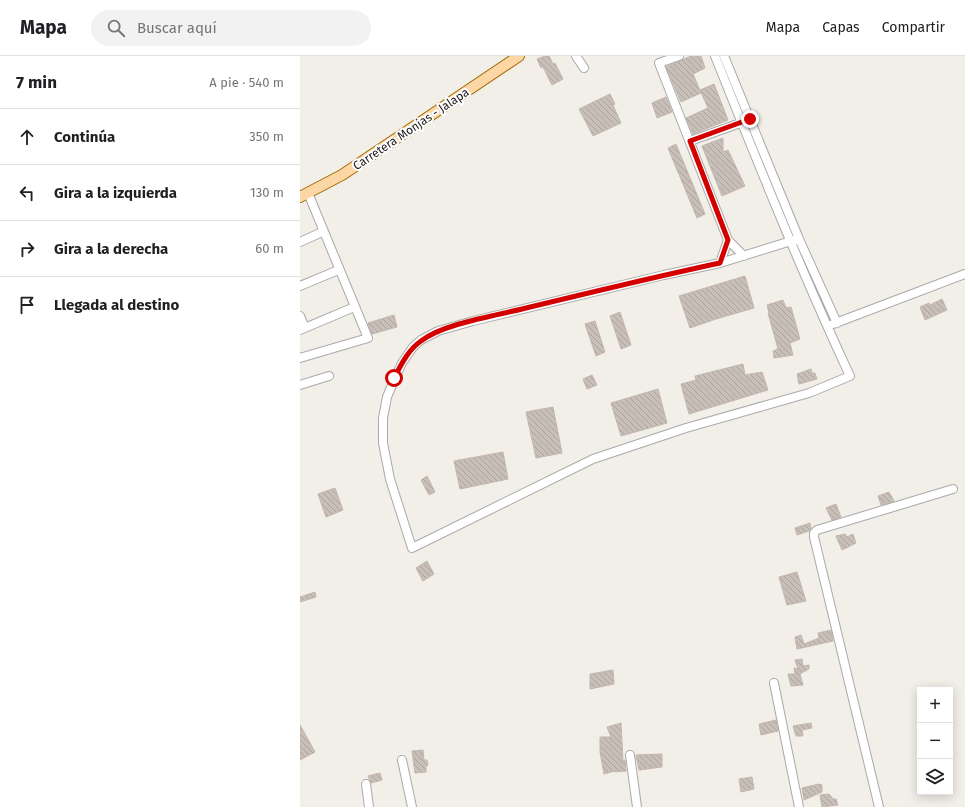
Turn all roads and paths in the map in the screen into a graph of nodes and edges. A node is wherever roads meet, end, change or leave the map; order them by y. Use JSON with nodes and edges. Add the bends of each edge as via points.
{"nodes":[{"id":1,"x":519,"y":56,"type":"edge"},
{"id":2,"x":576,"y":56,"type":"edge"},
{"id":3,"x":679,"y":56,"type":"edge"},
{"id":4,"x":715,"y":56,"type":"edge"},
{"id":5,"x":724,"y":56,"type":"edge"},
{"id":6,"x":584,"y":68,"type":"dead end"},
{"id":7,"x":750,"y":119,"type":"junction"},
{"id":8,"x":742,"y":122,"type":"junction"},
{"id":9,"x":690,"y":141,"type":"junction"},
{"id":10,"x":304,"y":195,"type":"edge"},
{"id":11,"x":320,"y":233,"type":"dead end"},
{"id":12,"x":728,"y":240,"type":"junction"},
{"id":13,"x":795,"y":240,"type":"junction"},
{"id":14,"x":300,"y":242,"type":"edge"},
{"id":15,"x":744,"y":256,"type":"junction"},
{"id":16,"x":720,"y":263,"type":"junction"},
{"id":17,"x":336,"y":271,"type":"dead end"},
{"id":18,"x":965,"y":274,"type":"edge"},
{"id":19,"x":300,"y":286,"type":"edge"},
{"id":20,"x":352,"y":308,"type":"dead end"},
{"id":21,"x":300,"y":316,"type":"edge"},
{"id":22,"x":837,"y":323,"type":"junction"},
{"id":23,"x":827,"y":326,"type":"junction"},
{"id":24,"x":302,"y":329,"type":"edge"},
{"id":25,"x":300,"y":358,"type":"edge"},
{"id":26,"x":329,"y":376,"type":"dead end"},
{"id":27,"x":300,"y":385,"type":"edge"},
{"id":28,"x":953,"y":489,"type":"dead end"},
{"id":29,"x":774,"y":683,"type":"dead end"},
{"id":30,"x":630,"y":755,"type":"dead end"},
{"id":31,"x":402,"y":760,"type":"dead end"},
{"id":32,"x":366,"y":784,"type":"dead end"},
{"id":33,"x":369,"y":807,"type":"edge"},
{"id":34,"x":412,"y":807,"type":"edge"},
{"id":35,"x":638,"y":807,"type":"edge"},
{"id":36,"x":799,"y":807,"type":"edge"},
{"id":37,"x":880,"y":807,"type":"edge"}],
"edges":[{"from":1,"to":10,"type":"main road","name":"Carretera Monjas - Jalapa","via":[[342,175]]},
{"from":2,"to":6,"type":"street"},
{"from":3,"to":9,"type":"street","via":[[659,63]]},
{"from":4,"to":8,"type":"street"},
{"from":5,"to":7,"type":"street"},
{"from":7,"to":8,"type":"street"},
{"from":7,"to":13,"type":"street"},
{"from":8,"to":9,"type":"street"},
{"from":8,"to":13,"type":"street"},
{"from":9,"to":12,"type":"street"},
{"from":10,"to":25,"type":"street","via":[[368,338]]},
{"from":11,"to":14,"type":"street"},
{"from":12,"to":15,"type":"street"},
{"from":12,"to":16,"type":"street"},
{"from":13,"to":15,"type":"street"},
{"from":13,"to":22,"type":"street"},
{"from":13,"to":23,"type":"street"},
{"from":15,"to":16,"type":"street"},
{"from":16,"to":23,"type":"street","via":[[664,274],[473,321],[438,331],[413,347],[394,378],[383,418],[383,443],[390,479],[412,548],[594,459],[686,428],[809,393],[850,376]]},
{"from":17,"to":19,"type":"street"},
{"from":18,"to":22,"type":"street"},
{"from":20,"to":24,"type":"street"},
{"from":21,"to":24,"type":"street"},
{"from":22,"to":23,"type":"street"},
{"from":26,"to":27,"type":"street"},
{"from":28,"to":37,"type":"street","via":[[814,533]]},
{"from":29,"to":36,"type":"street"},
{"from":30,"to":35,"type":"street"},
{"from":31,"to":34,"type":"street"},
{"from":32,"to":33,"type":"street"}]}
